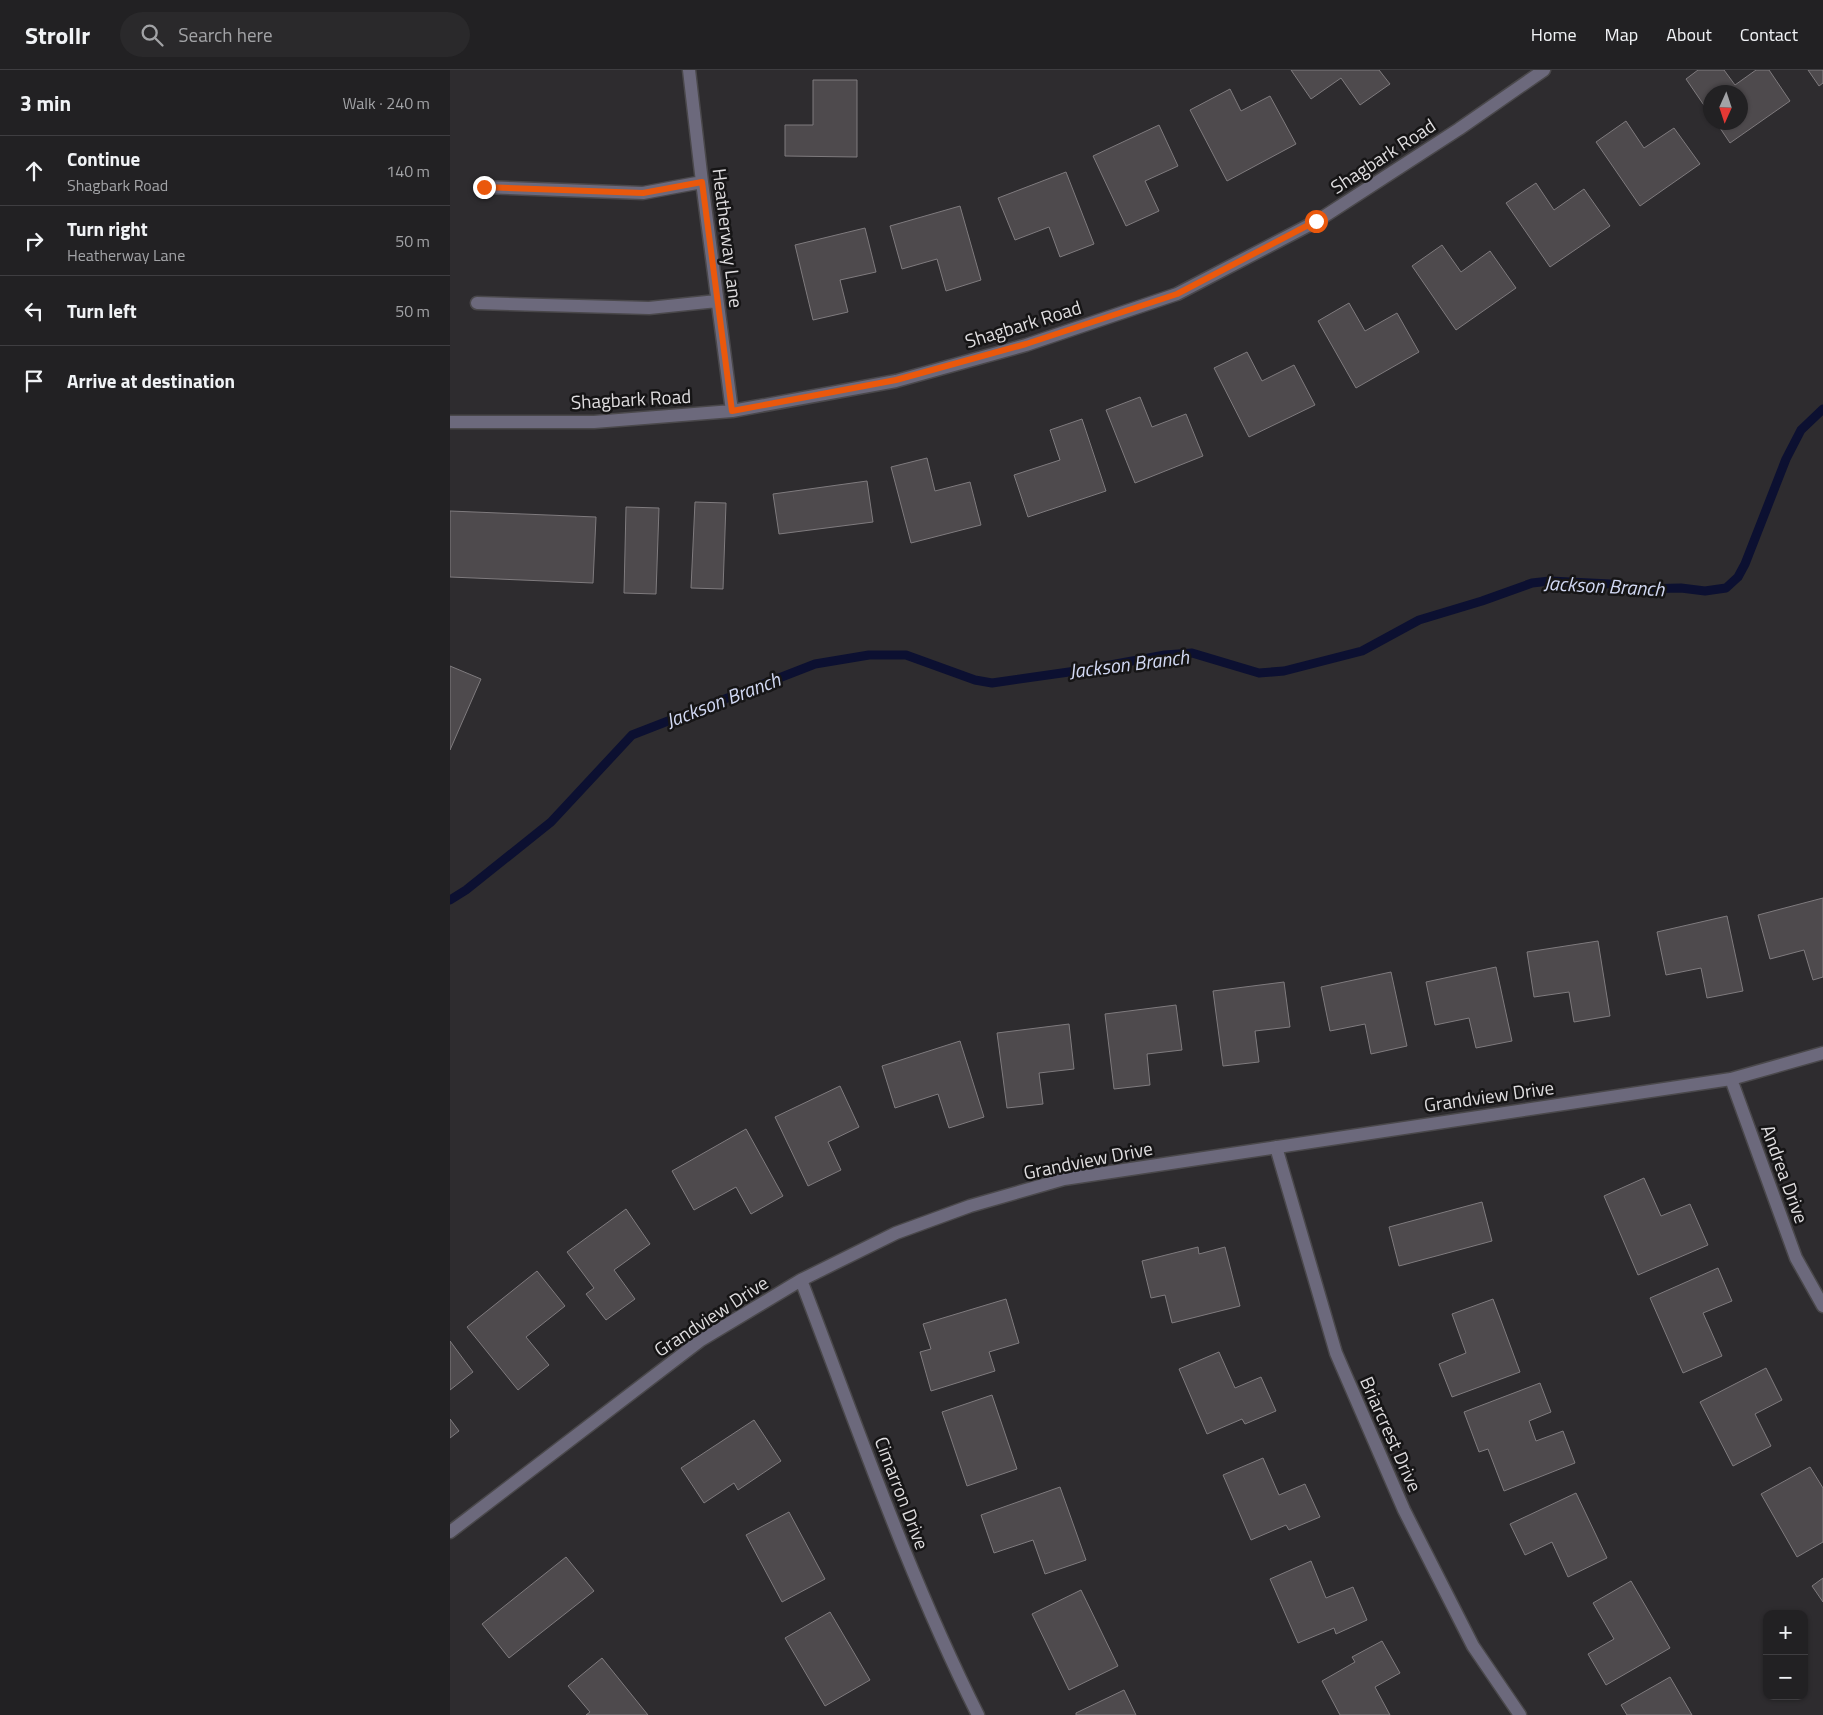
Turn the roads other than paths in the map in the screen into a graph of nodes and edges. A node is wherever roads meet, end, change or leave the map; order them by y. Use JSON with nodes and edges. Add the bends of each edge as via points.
{"nodes":[{"id":1,"x":689,"y":70,"type":"edge"},
{"id":2,"x":1544,"y":70,"type":"edge"},
{"id":3,"x":702,"y":182,"type":"junction"},
{"id":4,"x":484,"y":187,"type":"dead end"},
{"id":5,"x":717,"y":301,"type":"junction"},
{"id":6,"x":477,"y":303,"type":"dead end"},
{"id":7,"x":732,"y":411,"type":"junction"},
{"id":8,"x":450,"y":422,"type":"edge"},
{"id":9,"x":1823,"y":1053,"type":"edge"},
{"id":10,"x":1730,"y":1079,"type":"junction"},
{"id":11,"x":1276,"y":1147,"type":"junction"},
{"id":12,"x":801,"y":1280,"type":"junction"},
{"id":13,"x":1823,"y":1306,"type":"edge"},
{"id":14,"x":450,"y":1532,"type":"edge"},
{"id":15,"x":978,"y":1715,"type":"edge"},
{"id":16,"x":1520,"y":1715,"type":"edge"}],
"edges":[{"from":1,"to":3,"type":"street","name":"Heatherway Lane"},
{"from":2,"to":7,"type":"street","name":"Shagbark Road","via":[[1316,221],[1177,294],[1026,344],[896,380]]},
{"from":3,"to":4,"type":"street","via":[[643,193]]},
{"from":3,"to":5,"type":"street","name":"Heatherway Lane"},
{"from":5,"to":6,"type":"street","via":[[649,308]]},
{"from":5,"to":7,"type":"street","name":"Heatherway Lane"},
{"from":7,"to":8,"type":"street","name":"Shagbark Road","via":[[594,422]]},
{"from":9,"to":10,"type":"street","name":"Grandview Drive"},
{"from":10,"to":11,"type":"street","name":"Grandview Drive"},
{"from":10,"to":13,"type":"street","name":"Andrea Drive","via":[[1796,1258]]},
{"from":11,"to":12,"type":"street","name":"Grandview Drive","via":[[1055,1182],[970,1206],[896,1233]]},
{"from":11,"to":16,"type":"street","name":"Briarcrest Drive","via":[[1336,1353],[1404,1510],[1473,1646]]},
{"from":12,"to":14,"type":"street","name":"Grandview Drive","via":[[701,1340]]},
{"from":12,"to":15,"type":"street","name":"Cimarron Drive","via":[[902,1546]]}]}
